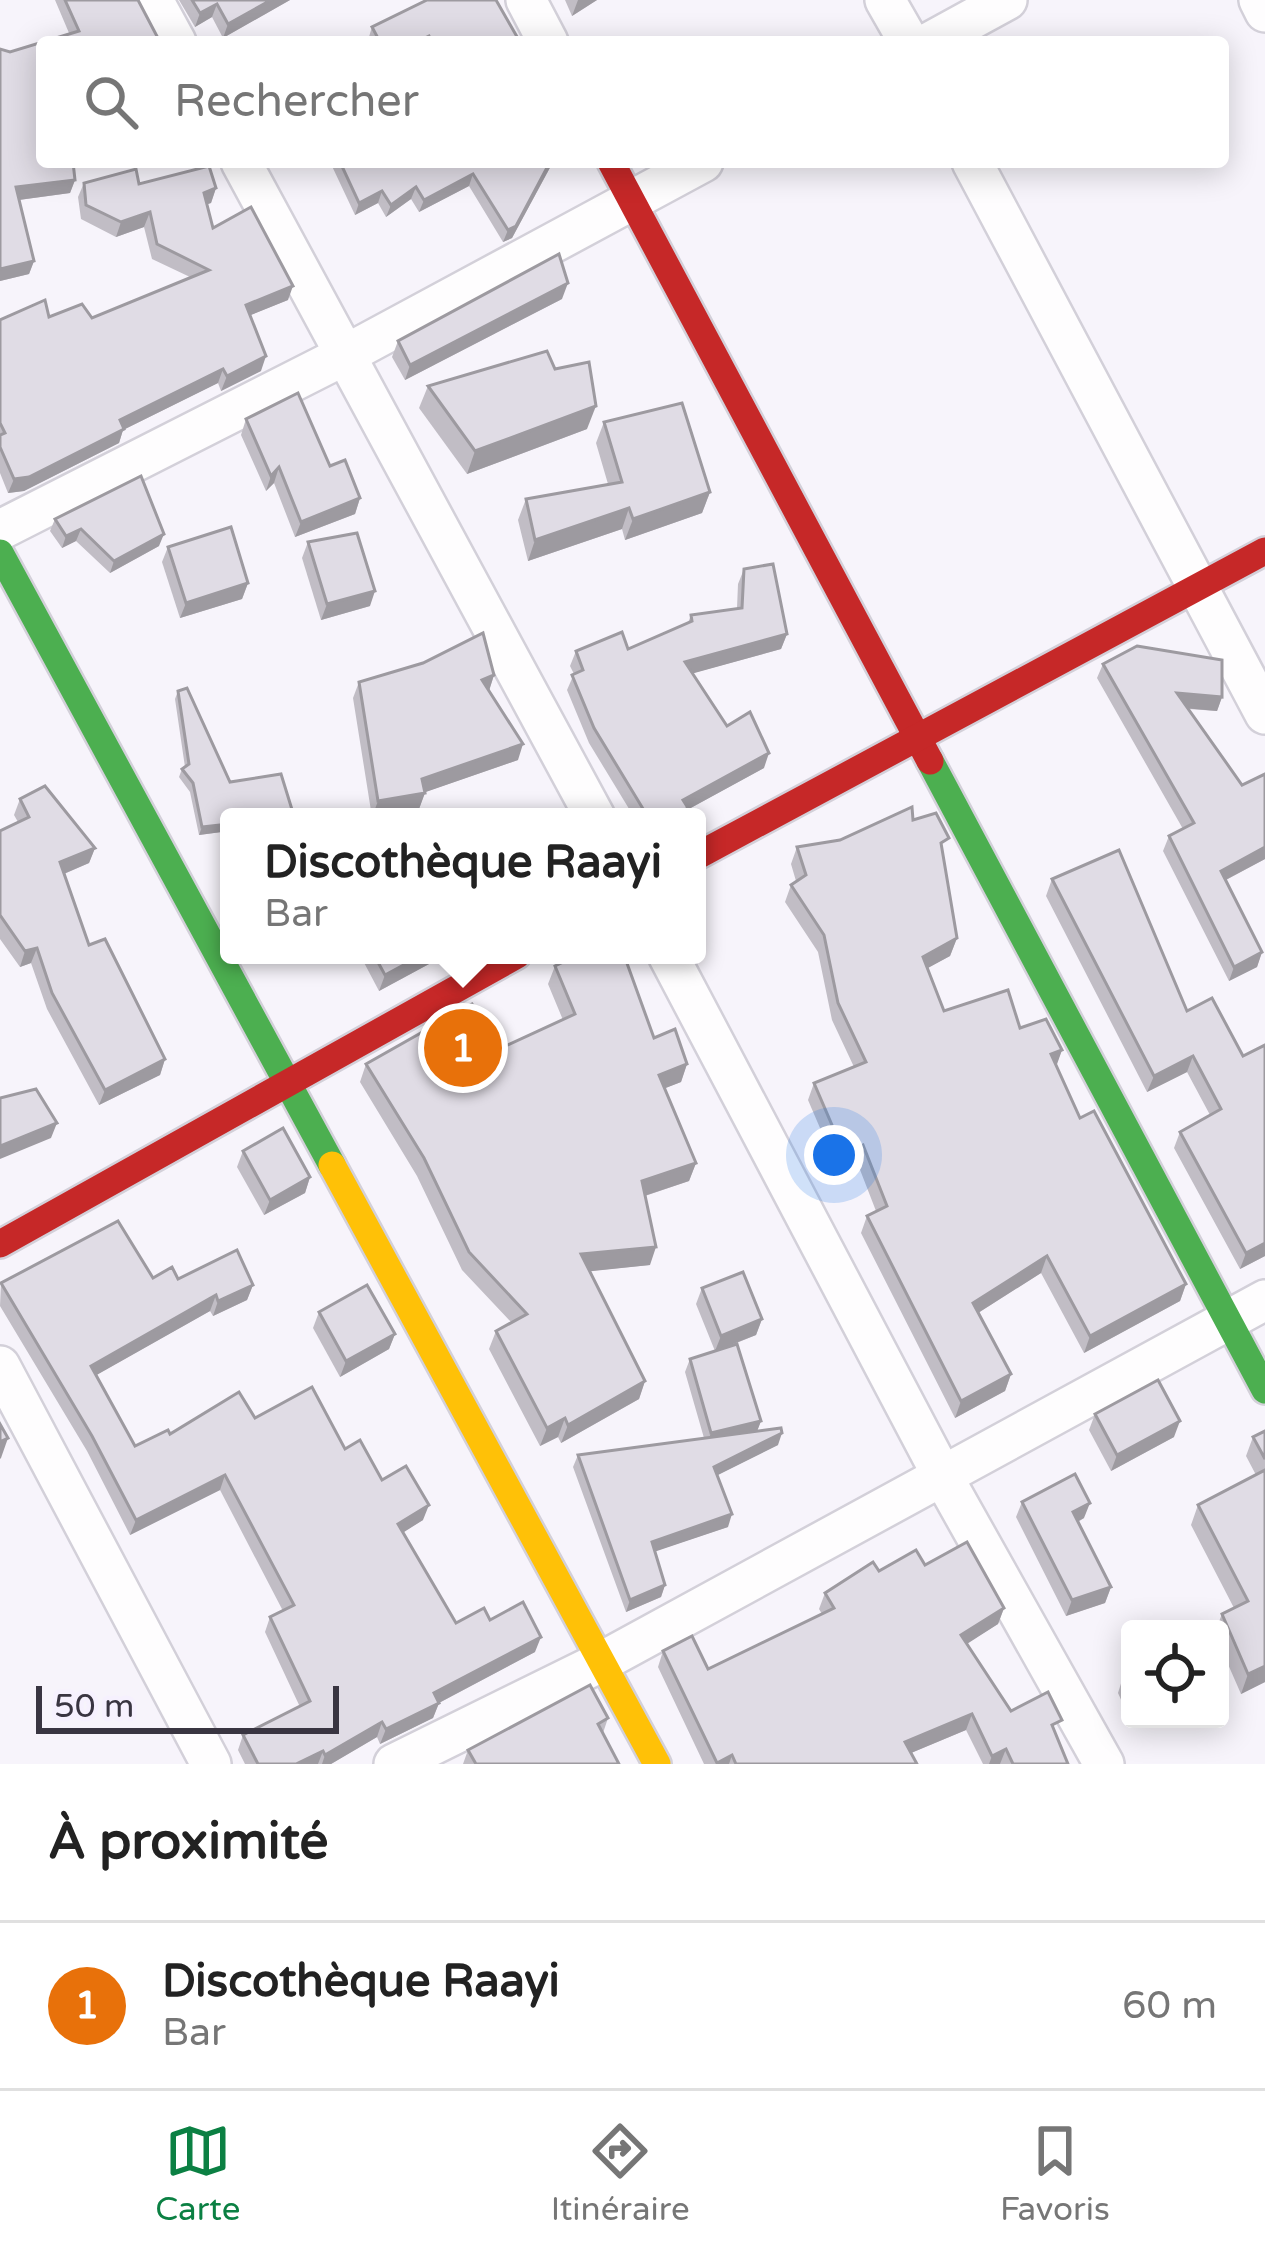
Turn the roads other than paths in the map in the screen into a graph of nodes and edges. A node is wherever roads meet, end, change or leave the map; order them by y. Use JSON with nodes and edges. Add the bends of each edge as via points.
{"nodes":[{"id":1,"x":153,"y":0,"type":"edge"},
{"id":2,"x":526,"y":0,"type":"edge"},
{"id":3,"x":885,"y":0,"type":"edge"},
{"id":4,"x":1007,"y":0,"type":"edge"},
{"id":5,"x":1259,"y":0,"type":"edge"},
{"id":6,"x":1265,"y":12,"type":"edge"},
{"id":7,"x":173,"y":36,"type":"edge"},
{"id":8,"x":545,"y":36,"type":"edge"},
{"id":9,"x":905,"y":36,"type":"edge"},
{"id":10,"x":941,"y":36,"type":"edge"},
{"id":11,"x":244,"y":168,"type":"edge"},
{"id":12,"x":614,"y":168,"type":"edge"},
{"id":13,"x":692,"y":168,"type":"edge"},
{"id":14,"x":975,"y":168,"type":"edge"},
{"id":15,"x":631,"y":200,"type":"junction"},
{"id":16,"x":345,"y":355,"type":"junction"},
{"id":17,"x":0,"y":530,"type":"edge"},
{"id":18,"x":1265,"y":551,"type":"edge"},
{"id":19,"x":0,"y":553,"type":"edge"},
{"id":20,"x":1196,"y":589,"type":"junction"},
{"id":21,"x":1265,"y":714,"type":"edge"},
{"id":22,"x":914,"y":738,"type":"junction"},
{"id":23,"x":590,"y":808,"type":"edge"},
{"id":24,"x":706,"y":851,"type":"edge"},
{"id":25,"x":220,"y":959,"type":"edge"},
{"id":26,"x":223,"y":964,"type":"edge"},
{"id":27,"x":502,"y":964,"type":"edge"},
{"id":28,"x":673,"y":964,"type":"edge"},
{"id":29,"x":287,"y":1083,"type":"junction"},
{"id":30,"x":0,"y":1244,"type":"edge"},
{"id":31,"x":1265,"y":1300,"type":"edge"},
{"id":32,"x":1226,"y":1321,"type":"junction"},
{"id":33,"x":0,"y":1366,"type":"edge"},
{"id":34,"x":1265,"y":1390,"type":"edge"},
{"id":35,"x":944,"y":1477,"type":"junction"},
{"id":36,"x":604,"y":1661,"type":"junction"},
{"id":37,"x":211,"y":1764,"type":"edge"},
{"id":38,"x":394,"y":1764,"type":"edge"},
{"id":39,"x":657,"y":1764,"type":"edge"},
{"id":40,"x":1104,"y":1764,"type":"edge"}],
"edges":[{"from":1,"to":7,"type":"street"},
{"from":2,"to":8,"type":"street"},
{"from":3,"to":9,"type":"street"},
{"from":4,"to":10,"type":"street"},
{"from":5,"to":6,"type":"street"},
{"from":11,"to":16,"type":"street"},
{"from":12,"to":15,"type":"street"},
{"from":13,"to":15,"type":"street"},
{"from":14,"to":20,"type":"street"},
{"from":15,"to":16,"type":"street"},
{"from":15,"to":22,"type":"street"},
{"from":16,"to":17,"type":"street"},
{"from":16,"to":23,"type":"street"},
{"from":18,"to":20,"type":"street"},
{"from":19,"to":25,"type":"street"},
{"from":20,"to":21,"type":"street"},
{"from":20,"to":22,"type":"street"},
{"from":22,"to":24,"type":"street"},
{"from":22,"to":32,"type":"street"},
{"from":26,"to":29,"type":"street"},
{"from":27,"to":29,"type":"street"},
{"from":28,"to":35,"type":"street"},
{"from":29,"to":30,"type":"street"},
{"from":29,"to":36,"type":"street"},
{"from":31,"to":32,"type":"street"},
{"from":32,"to":34,"type":"street"},
{"from":32,"to":35,"type":"street"},
{"from":33,"to":37,"type":"street"},
{"from":35,"to":36,"type":"street"},
{"from":35,"to":40,"type":"street"},
{"from":36,"to":38,"type":"street"},
{"from":36,"to":39,"type":"street"}]}
